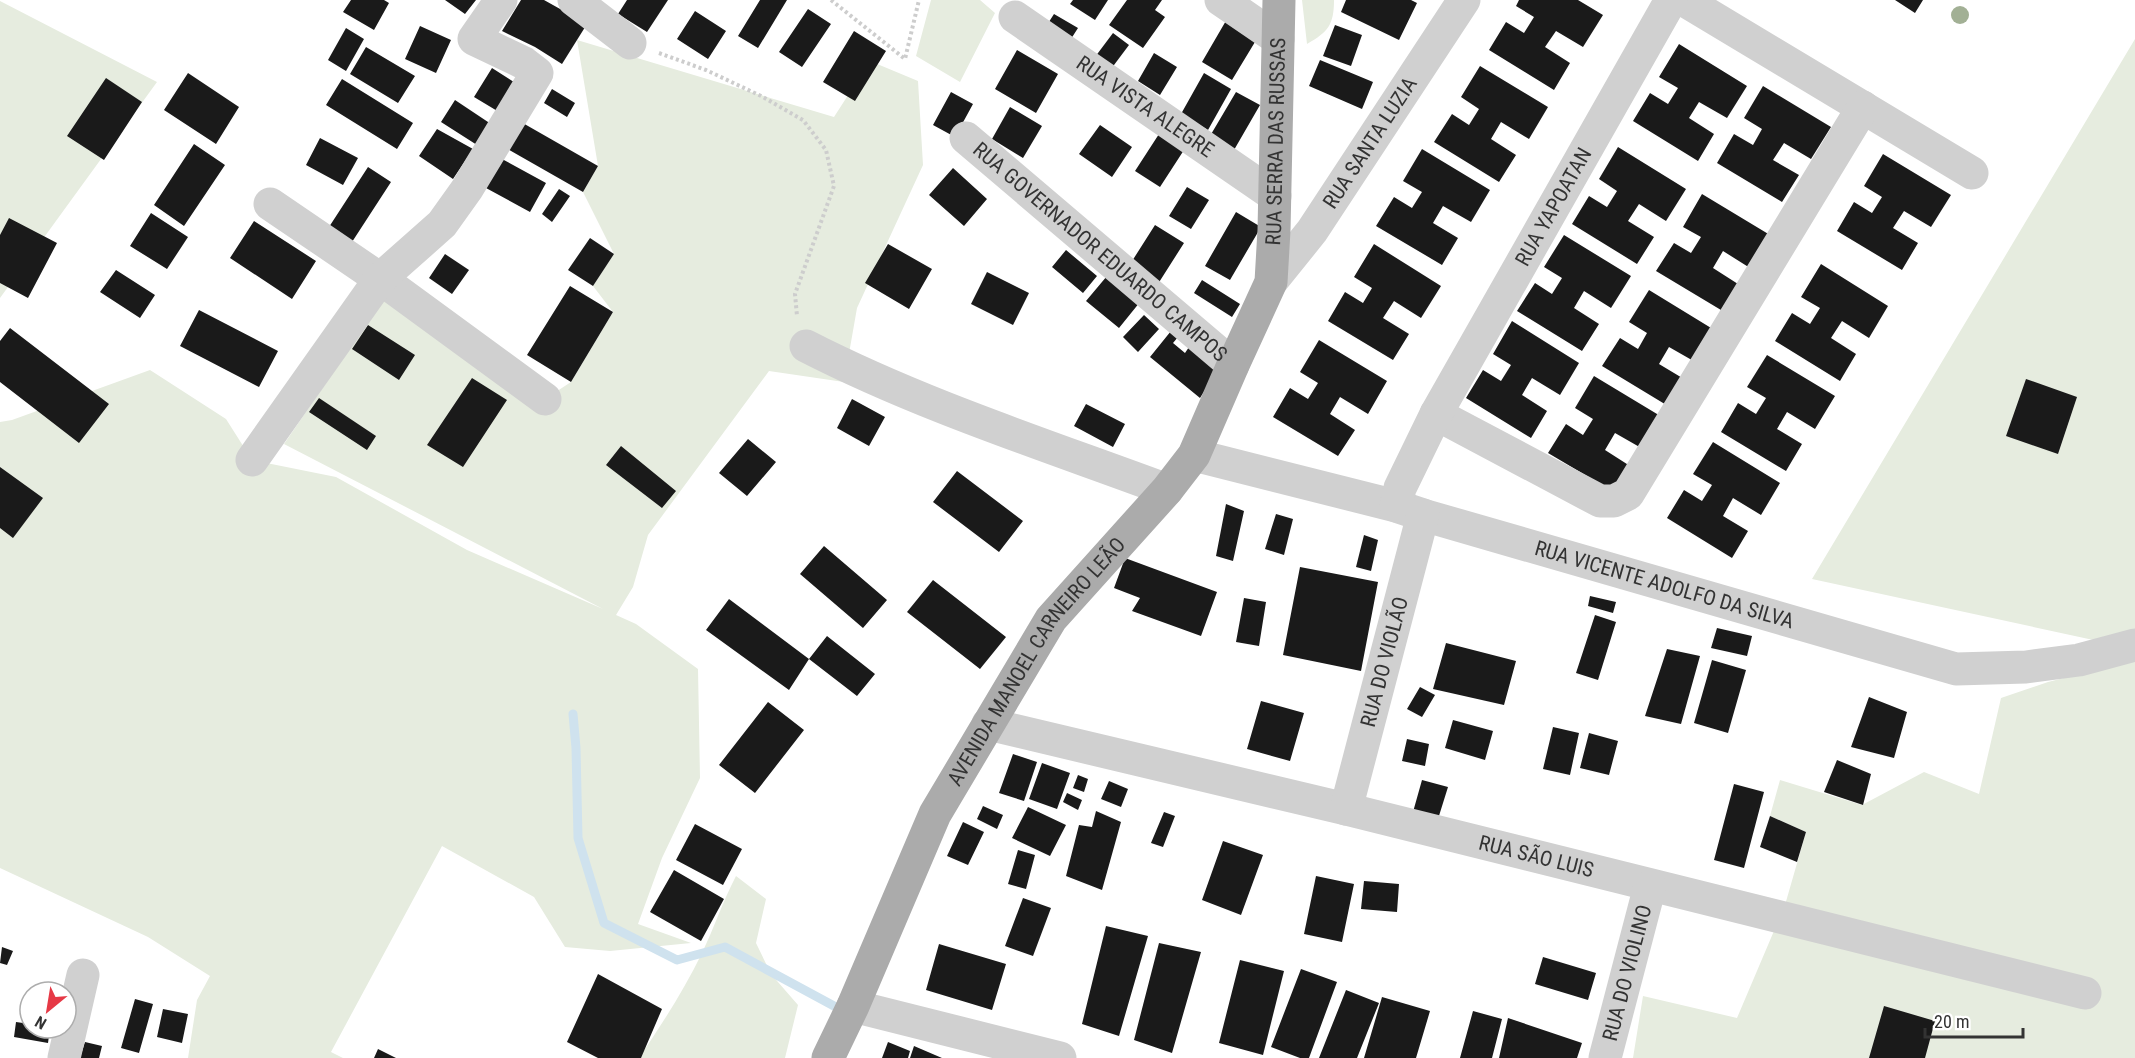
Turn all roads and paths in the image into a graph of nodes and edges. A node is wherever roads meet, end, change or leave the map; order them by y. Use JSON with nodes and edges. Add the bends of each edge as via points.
{"nodes":[{"id":1,"x":501,"y":0,"type":"edge"},
{"id":2,"x":574,"y":0,"type":"edge"},
{"id":3,"x":831,"y":0,"type":"edge"},
{"id":4,"x":919,"y":0,"type":"edge"},
{"id":5,"x":1221,"y":0,"type":"edge"},
{"id":6,"x":1279,"y":0,"type":"edge"},
{"id":7,"x":1464,"y":0,"type":"edge"},
{"id":8,"x":1671,"y":0,"type":"edge"},
{"id":9,"x":1684,"y":0,"type":"edge"},
{"id":10,"x":1015,"y":17,"type":"dead end"},
{"id":11,"x":1278,"y":39,"type":"junction"},
{"id":12,"x":630,"y":43,"type":"joint"},
{"id":13,"x":1863,"y":107,"type":"junction"},
{"id":14,"x":966,"y":138,"type":"dead end"},
{"id":15,"x":1972,"y":173,"type":"dead end"},
{"id":16,"x":1275,"y":196,"type":"junction"},
{"id":17,"x":270,"y":204,"type":"dead end"},
{"id":18,"x":380,"y":279,"type":"junction"},
{"id":19,"x":1271,"y":282,"type":"junction"},
{"id":20,"x":806,"y":346,"type":"joint"},
{"id":21,"x":1233,"y":365,"type":"junction"},
{"id":22,"x":545,"y":399,"type":"dead end"},
{"id":23,"x":1436,"y":414,"type":"junction"},
{"id":24,"x":1194,"y":455,"type":"junction"},
{"id":25,"x":252,"y":460,"type":"dead end"},
{"id":26,"x":1167,"y":490,"type":"junction"},
{"id":27,"x":1406,"y":503,"type":"junction"},
{"id":28,"x":2135,"y":645,"type":"edge"},
{"id":29,"x":988,"y":724,"type":"junction"},
{"id":30,"x":1346,"y":809,"type":"junction"},
{"id":31,"x":1650,"y":886,"type":"junction"},
{"id":32,"x":83,"y":975,"type":"dead end"},
{"id":33,"x":2085,"y":993,"type":"dead end"},
{"id":34,"x":853,"y":1006,"type":"junction"},
{"id":35,"x":64,"y":1058,"type":"edge"},
{"id":36,"x":828,"y":1058,"type":"edge"},
{"id":37,"x":1060,"y":1058,"type":"edge"},
{"id":38,"x":1605,"y":1058,"type":"edge"}],
"edges":[{"from":1,"to":18,"type":"street","via":[[474,39],[537,73],[442,224]]},
{"from":2,"to":12,"type":"street"},
{"from":3,"to":4,"type":"path","via":[[905,59]]},
{"from":5,"to":11,"type":"street"},
{"from":6,"to":11,"type":"main road","name":"RUA SERRA DAS RUSSAS"},
{"from":7,"to":19,"type":"street","name":"RUA SANTA LUZIA","via":[[1312,231]]},
{"from":8,"to":23,"type":"street","name":"RUA YAPOATAN"},
{"from":9,"to":13,"type":"street"},
{"from":10,"to":16,"type":"street","name":"RUA VISTA ALEGRE"},
{"from":11,"to":16,"type":"main road","name":"RUA SERRA DAS RUSSAS"},
{"from":12,"to":20,"type":"path","via":[[706,70],[761,96],[803,120],[826,150],[834,186],[795,294],[795,312]]},
{"from":13,"to":15,"type":"street"},
{"from":13,"to":23,"type":"street","via":[[1628,494],[1614,501],[1600,501]]},
{"from":14,"to":21,"type":"street","name":"RUA GOVERNADOR EDUARDO CAMPOS"},
{"from":16,"to":19,"type":"main road","name":"RUA SERRA DAS RUSSAS"},
{"from":17,"to":18,"type":"street"},
{"from":18,"to":22,"type":"street"},
{"from":18,"to":25,"type":"street"},
{"from":19,"to":21,"type":"main road","name":"AVENIDA MANOEL CARNEIRO LEÃO"},
{"from":20,"to":26,"type":"street","via":[[859,374]]},
{"from":21,"to":24,"type":"main road","name":"AVENIDA MANOEL CARNEIRO LEÃO"},
{"from":23,"to":27,"type":"street","name":"RUA YAPOATAN"},
{"from":24,"to":26,"type":"main road","name":"AVENIDA MANOEL CARNEIRO LEÃO"},
{"from":24,"to":27,"type":"street","name":"RUA VICENTE ADOLFO DA SILVA"},
{"from":26,"to":29,"type":"main road","name":"AVENIDA MANOEL CARNEIRO LEÃO","via":[[1051,619]]},
{"from":27,"to":28,"type":"street","name":"RUA VICENTE ADOLFO DA SILVA","via":[[1956,669],[2037,666]]},
{"from":27,"to":30,"type":"street","name":"RUA DO VIOLÃO"},
{"from":29,"to":30,"type":"street","name":"RUA SÃO LUIS"},
{"from":29,"to":34,"type":"main road","name":"AVENIDA MANOEL CARNEIRO LEÃO","via":[[935,814]]},
{"from":30,"to":31,"type":"street","name":"RUA SÃO LUIS"},
{"from":31,"to":33,"type":"street","name":"RUA SÃO LUIS"},
{"from":31,"to":38,"type":"street","name":"RUA DO VIOLINO"},
{"from":32,"to":35,"type":"street"},
{"from":34,"to":36,"type":"main road","name":"AVENIDA MANOEL CARNEIRO LEÃO"},
{"from":34,"to":37,"type":"street"}]}
